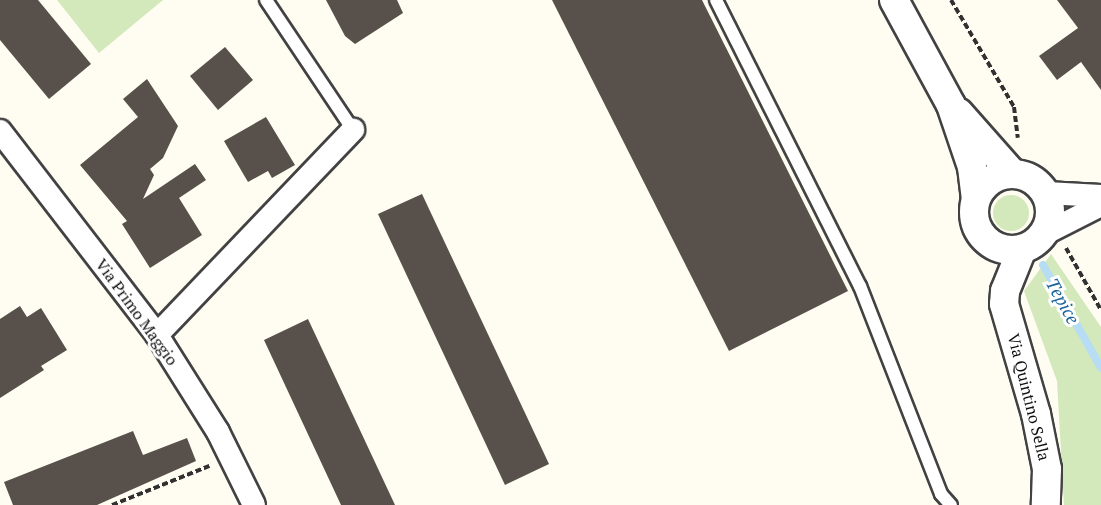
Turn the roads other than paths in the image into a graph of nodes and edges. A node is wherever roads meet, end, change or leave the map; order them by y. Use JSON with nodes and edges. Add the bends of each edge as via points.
{"nodes":[{"id":1,"x":266,"y":0,"type":"edge"},
{"id":2,"x":716,"y":0,"type":"edge"},
{"id":3,"x":894,"y":0,"type":"edge"},
{"id":4,"x":951,"y":105,"type":"junction"},
{"id":5,"x":353,"y":130,"type":"joint"},
{"id":6,"x":0,"y":131,"type":"edge"},
{"id":7,"x":1017,"y":174,"type":"junction"},
{"id":8,"x":1046,"y":193,"type":"junction"},
{"id":9,"x":1101,"y":196,"type":"edge"},
{"id":10,"x":976,"y":198,"type":"junction"},
{"id":11,"x":1101,"y":205,"type":"edge"},
{"id":12,"x":987,"y":242,"type":"junction"},
{"id":13,"x":1043,"y":242,"type":"junction"},
{"id":14,"x":1005,"y":291,"type":"junction"},
{"id":15,"x":157,"y":334,"type":"junction"},
{"id":16,"x":254,"y":505,"type":"edge"},
{"id":17,"x":951,"y":505,"type":"edge"},
{"id":18,"x":1046,"y":505,"type":"edge"}],
"edges":[{"from":1,"to":5,"type":"lane"},
{"from":2,"to":17,"type":"lane","via":[[860,286],[941,494]]},
{"from":3,"to":4,"type":"street"},
{"from":4,"to":7,"type":"street"},
{"from":4,"to":10,"type":"street","via":[[972,167]]},
{"from":5,"to":15,"type":"street"},
{"from":6,"to":15,"type":"street","name":"Via Primo Maggio"},
{"from":7,"to":8,"type":"street","via":[[1033,179]]},
{"from":7,"to":10,"type":"street","via":[[992,179]]},
{"from":8,"to":9,"type":"street"},
{"from":8,"to":13,"type":"street","via":[[1051,209]]},
{"from":10,"to":12,"type":"street","via":[[975,221]]},
{"from":11,"to":13,"type":"street"},
{"from":12,"to":13,"type":"street","via":[[1009,250]]},
{"from":12,"to":14,"type":"street","name":"Via Quintino Sella"},
{"from":13,"to":14,"type":"street","name":"Via Quintino Sella"},
{"from":14,"to":18,"type":"street","name":"Via Quintino Sella","via":[[1004,304],[1045,458]]},
{"from":15,"to":16,"type":"street","name":"Via Primo Maggio","via":[[231,457]]}]}
